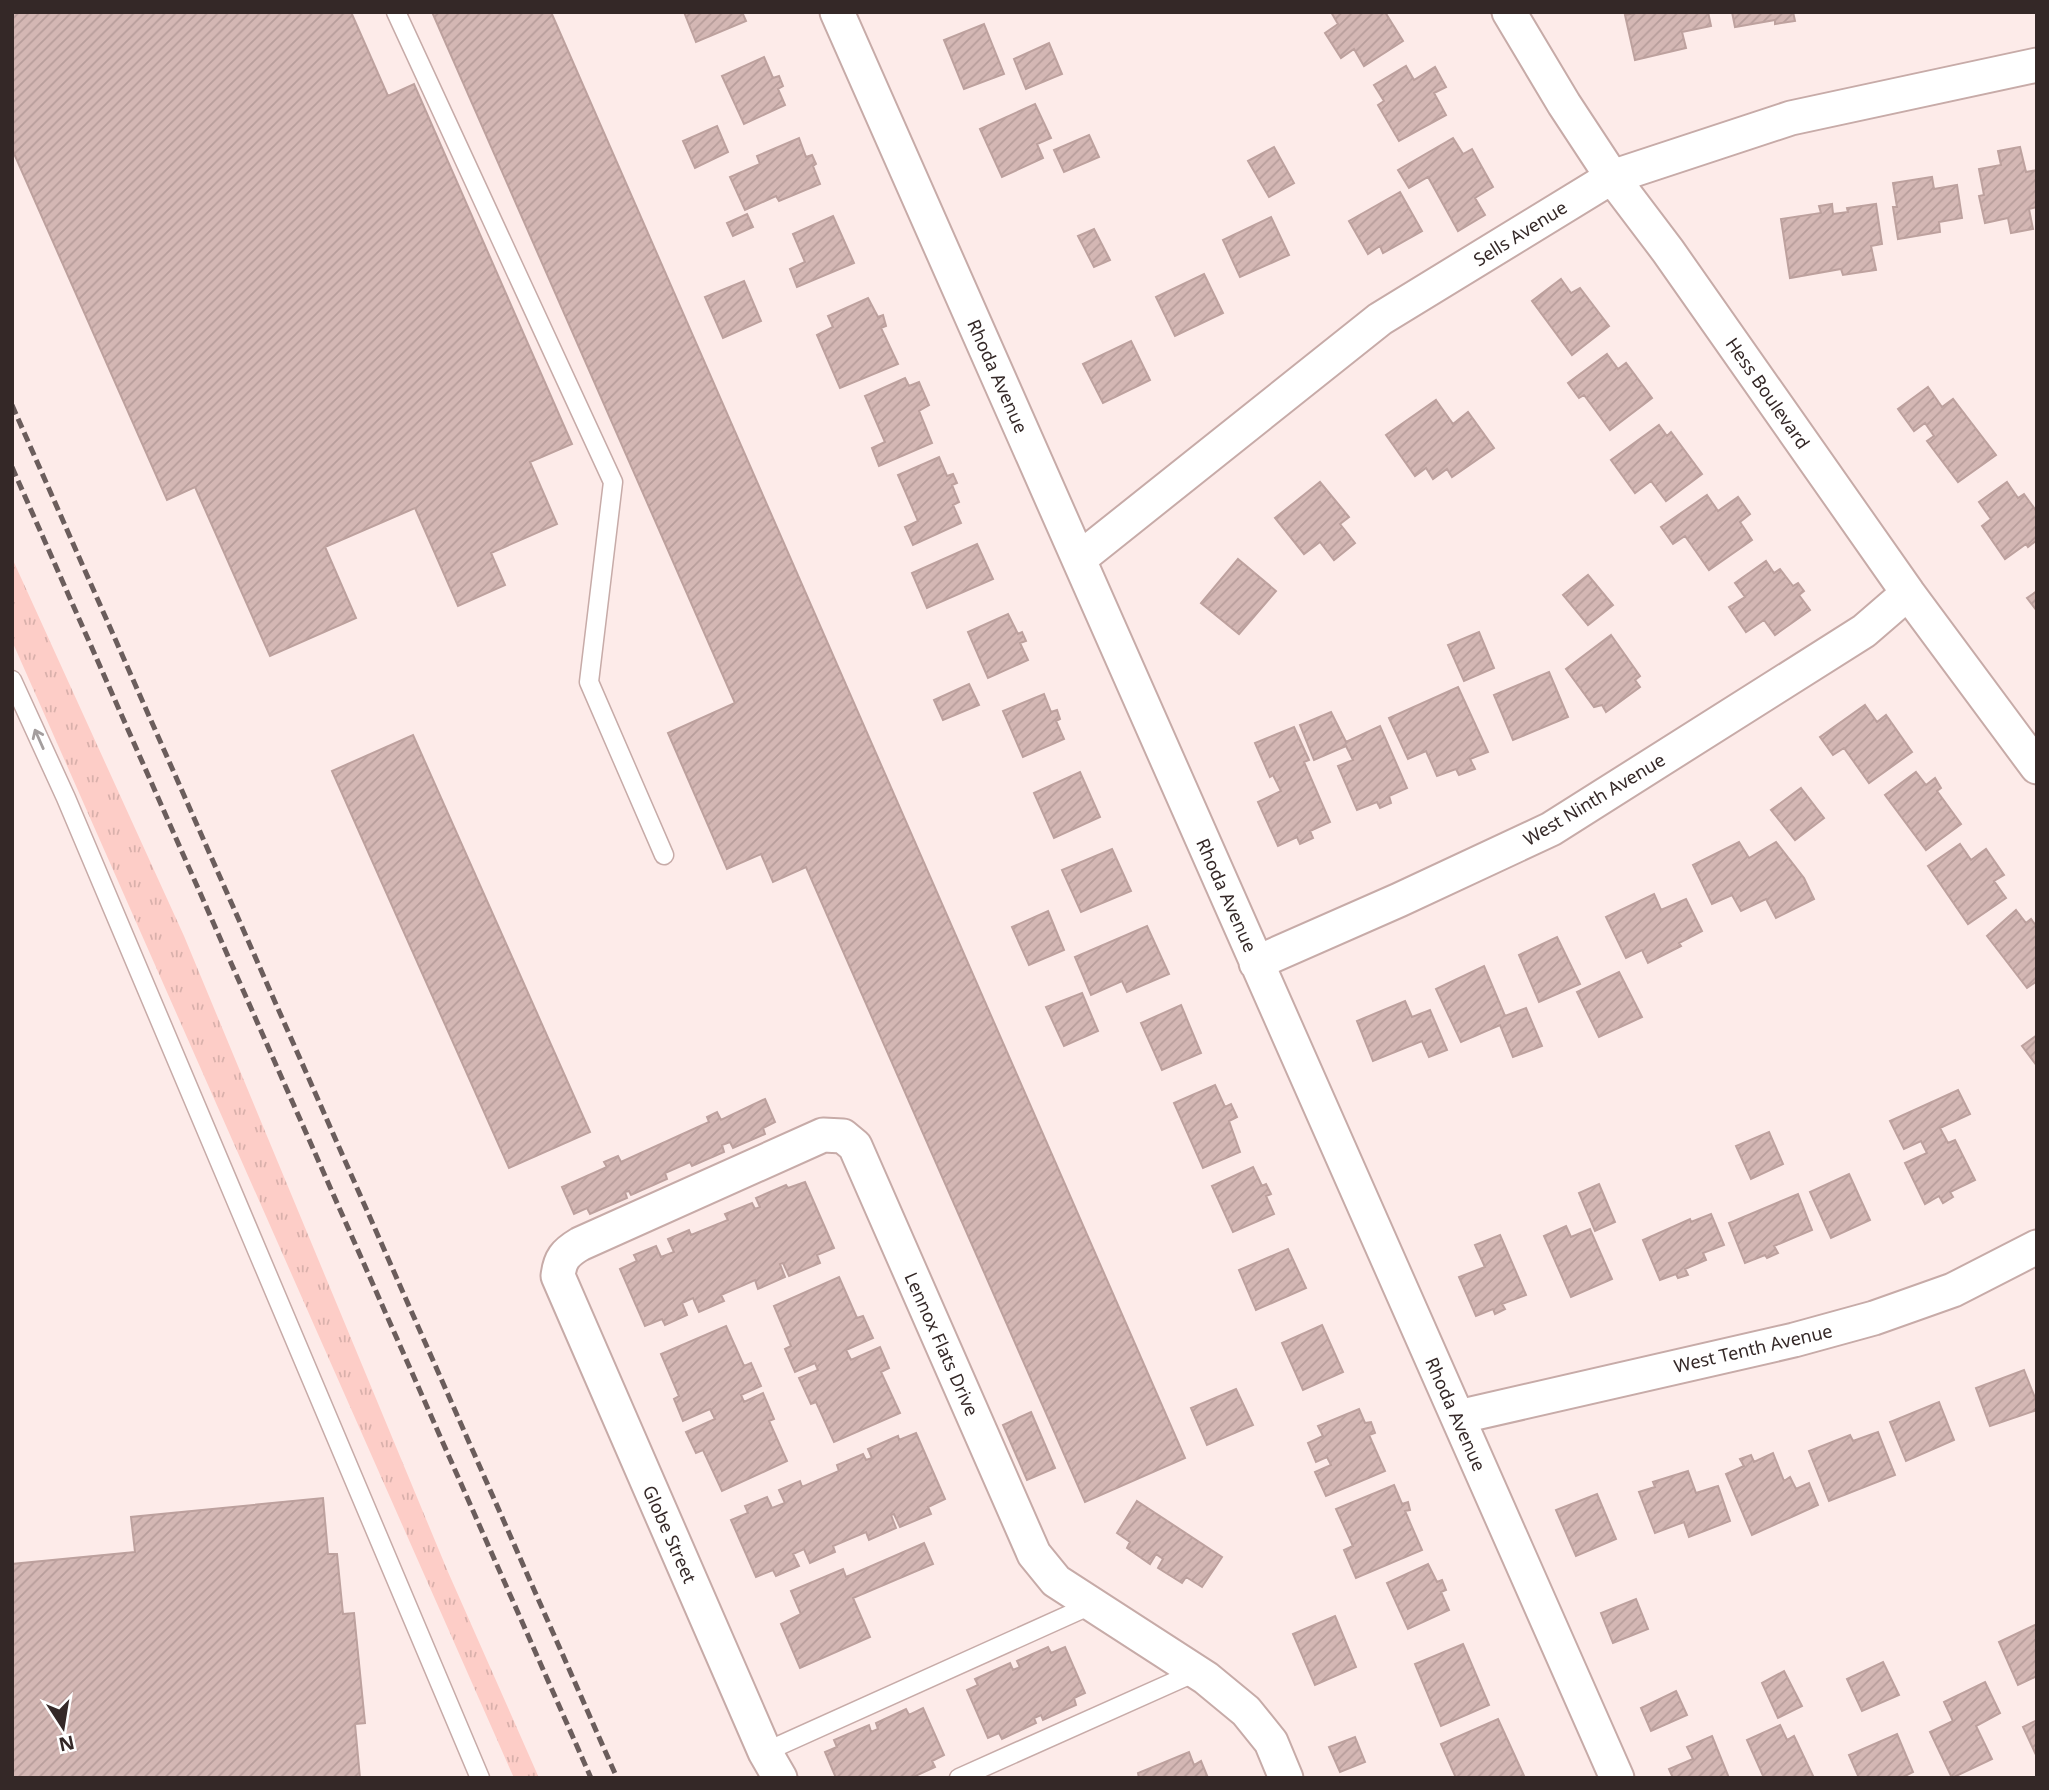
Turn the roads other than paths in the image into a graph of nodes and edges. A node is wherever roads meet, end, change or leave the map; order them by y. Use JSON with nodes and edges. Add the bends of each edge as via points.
{"nodes":[{"id":1,"x":396,"y":12,"type":"edge"},
{"id":2,"x":837,"y":12,"type":"edge"},
{"id":3,"x":1509,"y":12,"type":"edge"},
{"id":4,"x":2037,"y":65,"type":"edge"},
{"id":5,"x":1612,"y":177,"type":"junction"},
{"id":6,"x":1079,"y":559,"type":"junction"},
{"id":7,"x":1908,"y":593,"type":"junction"},
{"id":8,"x":12,"y":680,"type":"edge"},
{"id":9,"x":2037,"y":767,"type":"edge"},
{"id":10,"x":664,"y":855,"type":"dead end"},
{"id":11,"x":1256,"y":963,"type":"junction"},
{"id":12,"x":2037,"y":1247,"type":"edge"},
{"id":13,"x":563,"y":1289,"type":"joint"},
{"id":14,"x":1458,"y":1417,"type":"junction"},
{"id":15,"x":1091,"y":1605,"type":"junction"},
{"id":16,"x":1196,"y":1672,"type":"junction"},
{"id":17,"x":773,"y":1765,"type":"edge"},
{"id":18,"x":481,"y":1778,"type":"edge"},
{"id":19,"x":959,"y":1778,"type":"edge"},
{"id":20,"x":1286,"y":1778,"type":"edge"},
{"id":21,"x":1617,"y":1778,"type":"edge"}],
"edges":[{"from":1,"to":10,"type":"lane","via":[[613,482],[589,682]]},
{"from":2,"to":6,"type":"street","name":"Rhoda Avenue"},
{"from":3,"to":5,"type":"street","name":"Hess Boulevard"},
{"from":4,"to":5,"type":"street","name":"Sells Avenue","via":[[1791,118]]},
{"from":5,"to":6,"type":"street","name":"Sells Avenue","via":[[1380,319]]},
{"from":5,"to":7,"type":"street","name":"Hess Boulevard"},
{"from":6,"to":11,"type":"street","name":"Rhoda Avenue"},
{"from":7,"to":9,"type":"street","name":"Hess Boulevard"},
{"from":7,"to":11,"type":"street","name":"West Ninth Avenue","via":[[1864,631],[1551,829]]},
{"from":18,"to":8,"type":"lane","one_way":true},
{"from":11,"to":14,"type":"street","name":"Rhoda Avenue"},
{"from":12,"to":14,"type":"street","name":"West Tenth Avenue","via":[[1952,1290],[1874,1318]]},
{"from":13,"to":15,"type":"street","name":"Lennox Flats Drive","via":[[559,1263],[580,1244],[823,1135],[843,1136],[855,1146],[863,1163],[1034,1554],[1056,1581]]},
{"from":13,"to":17,"type":"street","name":"Globe Street"},
{"from":14,"to":21,"type":"street","name":"Rhoda Avenue"},
{"from":15,"to":16,"type":"street","name":"Lennox Flats Drive"},
{"from":15,"to":17,"type":"lane"},
{"from":16,"to":19,"type":"lane"},
{"from":16,"to":20,"type":"street","name":"Lennox Flats Drive","via":[[1246,1711],[1271,1742]]}]}
